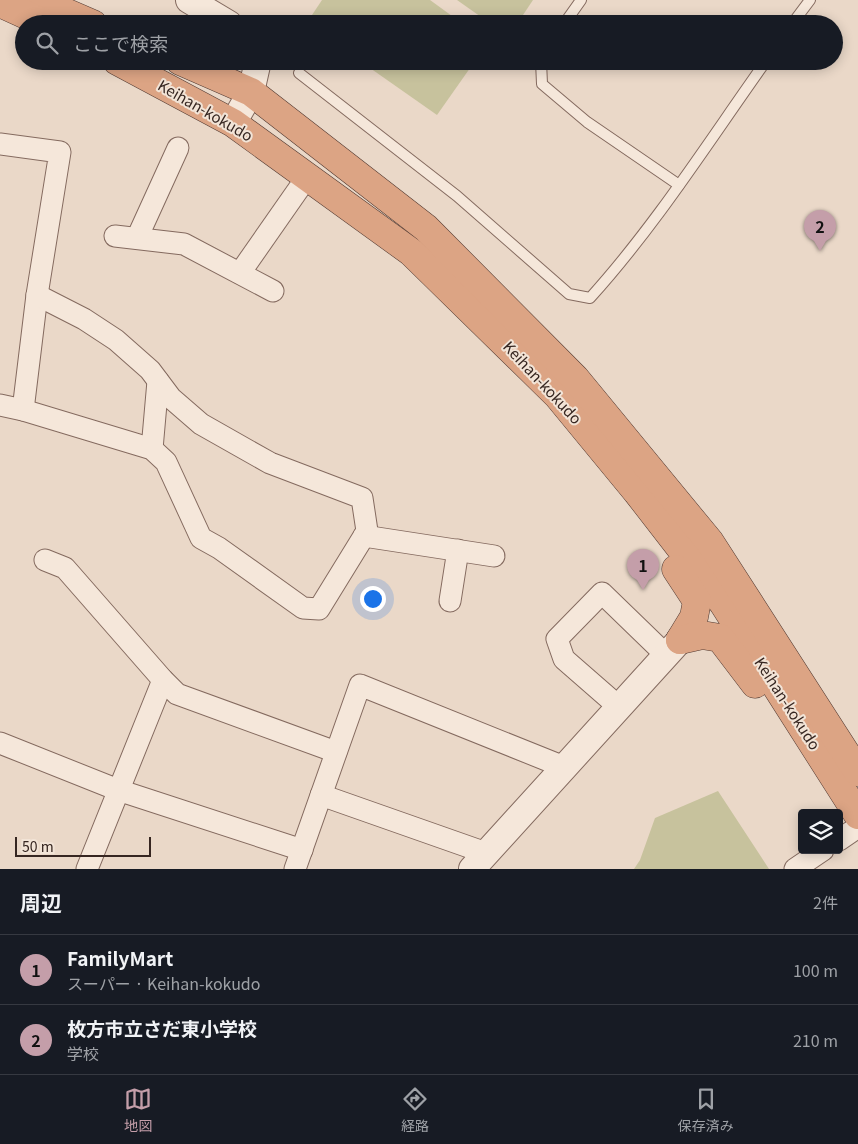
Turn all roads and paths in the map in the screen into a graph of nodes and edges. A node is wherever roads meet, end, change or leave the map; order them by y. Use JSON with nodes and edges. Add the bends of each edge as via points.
{"nodes":[{"id":1,"x":189,"y":0,"type":"edge"},
{"id":2,"x":581,"y":0,"type":"edge"},
{"id":3,"x":810,"y":0,"type":"edge"},
{"id":4,"x":0,"y":3,"type":"edge"},
{"id":5,"x":38,"y":10,"type":"edge"},
{"id":6,"x":58,"y":15,"type":"edge"},
{"id":7,"x":214,"y":15,"type":"edge"},
{"id":8,"x":570,"y":15,"type":"edge"},
{"id":9,"x":799,"y":15,"type":"edge"},
{"id":10,"x":134,"y":70,"type":"edge"},
{"id":11,"x":201,"y":70,"type":"edge"},
{"id":12,"x":256,"y":70,"type":"edge"},
{"id":13,"x":541,"y":70,"type":"edge"},
{"id":14,"x":760,"y":70,"type":"edge"},
{"id":15,"x":299,"y":73,"type":"dead end"},
{"id":16,"x":251,"y":92,"type":"junction"},
{"id":17,"x":233,"y":123,"type":"junction"},
{"id":18,"x":0,"y":144,"type":"edge"},
{"id":19,"x":178,"y":148,"type":"dead end"},
{"id":20,"x":308,"y":177,"type":"junction"},
{"id":21,"x":679,"y":185,"type":"junction"},
{"id":22,"x":115,"y":236,"type":"dead end"},
{"id":23,"x":137,"y":238,"type":"junction"},
{"id":24,"x":240,"y":273,"type":"junction"},
{"id":25,"x":273,"y":291,"type":"dead end"},
{"id":26,"x":37,"y":295,"type":"junction"},
{"id":27,"x":158,"y":381,"type":"junction"},
{"id":28,"x":0,"y":404,"type":"edge"},
{"id":29,"x":23,"y":410,"type":"junction"},
{"id":30,"x":152,"y":449,"type":"junction"},
{"id":31,"x":637,"y":492,"type":"junction"},
{"id":32,"x":364,"y":536,"type":"junction"},
{"id":33,"x":458,"y":550,"type":"junction"},
{"id":34,"x":494,"y":556,"type":"dead end"},
{"id":35,"x":44,"y":560,"type":"dead end"},
{"id":36,"x":450,"y":601,"type":"dead end"},
{"id":37,"x":673,"y":647,"type":"junction"},
{"id":38,"x":163,"y":680,"type":"junction"},
{"id":39,"x":619,"y":707,"type":"junction"},
{"id":40,"x":0,"y":743,"type":"edge"},
{"id":41,"x":336,"y":752,"type":"junction"},
{"id":42,"x":564,"y":767,"type":"junction"},
{"id":43,"x":847,"y":775,"type":"edge"},
{"id":44,"x":118,"y":790,"type":"junction"},
{"id":45,"x":321,"y":795,"type":"junction"},
{"id":46,"x":858,"y":815,"type":"edge"},
{"id":47,"x":858,"y":827,"type":"edge"},
{"id":48,"x":843,"y":837,"type":"edge"},
{"id":49,"x":817,"y":854,"type":"edge"},
{"id":50,"x":299,"y":859,"type":"edge"},
{"id":51,"x":479,"y":861,"type":"edge"},
{"id":52,"x":87,"y":869,"type":"edge"},
{"id":53,"x":795,"y":869,"type":"edge"}],
"edges":[{"from":1,"to":7,"type":"street"},
{"from":2,"to":8,"type":"lane"},
{"from":3,"to":9,"type":"lane"},
{"from":4,"to":5,"type":"highway"},
{"from":5,"to":6,"type":"highway"},
{"from":10,"to":17,"type":"highway","name":"Keihan-kokudo"},
{"from":11,"to":16,"type":"highway","name":"Keihan-kokudo"},
{"from":12,"to":16,"type":"street"},
{"from":13,"to":21,"type":"lane","via":[[542,84],[587,122]]},
{"from":14,"to":21,"type":"lane"},
{"from":15,"to":21,"type":"lane","via":[[457,196],[569,294],[590,298],[619,266]]},
{"from":16,"to":17,"type":"street"},
{"from":16,"to":43,"type":"highway","name":"Keihan-kokudo","via":[[426,228],[575,378],[710,542]]},
{"from":17,"to":20,"type":"highway","name":"Keihan-kokudo"},
{"from":18,"to":26,"type":"street","via":[[60,152]]},
{"from":19,"to":23,"type":"street"},
{"from":20,"to":24,"type":"street"},
{"from":20,"to":31,"type":"highway","name":"Keihan-kokudo","via":[[411,252],[558,396]]},
{"from":22,"to":23,"type":"street"},
{"from":23,"to":24,"type":"street","via":[[184,244]]},
{"from":24,"to":25,"type":"street"},
{"from":26,"to":27,"type":"street","via":[[116,340]]},
{"from":26,"to":29,"type":"street"},
{"from":27,"to":30,"type":"street"},
{"from":27,"to":32,"type":"street","via":[[171,398],[201,424],[270,463],[362,498],[368,531]]},
{"from":28,"to":29,"type":"street"},
{"from":29,"to":30,"type":"street"},
{"from":30,"to":32,"type":"street","via":[[166,462],[201,538],[303,608],[319,609]]},
{"from":31,"to":37,"type":"highway","via":[[651,531],[697,601],[694,617]]},
{"from":31,"to":43,"type":"highway","name":"Keihan-kokudo","via":[[723,603]]},
{"from":32,"to":33,"type":"street"},
{"from":33,"to":34,"type":"street"},
{"from":33,"to":36,"type":"street"},
{"from":35,"to":38,"type":"street","via":[[65,568]]},
{"from":37,"to":39,"type":"street"},
{"from":37,"to":39,"type":"street","via":[[602,593],[557,639],[564,659]]},
{"from":37,"to":43,"type":"highway","via":[[702,635],[720,638],[792,734]]},
{"from":38,"to":41,"type":"street","via":[[177,694]]},
{"from":38,"to":44,"type":"street"},
{"from":39,"to":42,"type":"street"},
{"from":40,"to":44,"type":"street"},
{"from":41,"to":42,"type":"street","via":[[360,686]]},
{"from":41,"to":45,"type":"street"},
{"from":42,"to":51,"type":"street"},
{"from":43,"to":46,"type":"highway","name":"Keihan-kokudo"},
{"from":44,"to":50,"type":"street"},
{"from":44,"to":52,"type":"street"},
{"from":45,"to":50,"type":"street"},
{"from":45,"to":51,"type":"street"},
{"from":47,"to":48,"type":"street"},
{"from":49,"to":53,"type":"street"}]}
